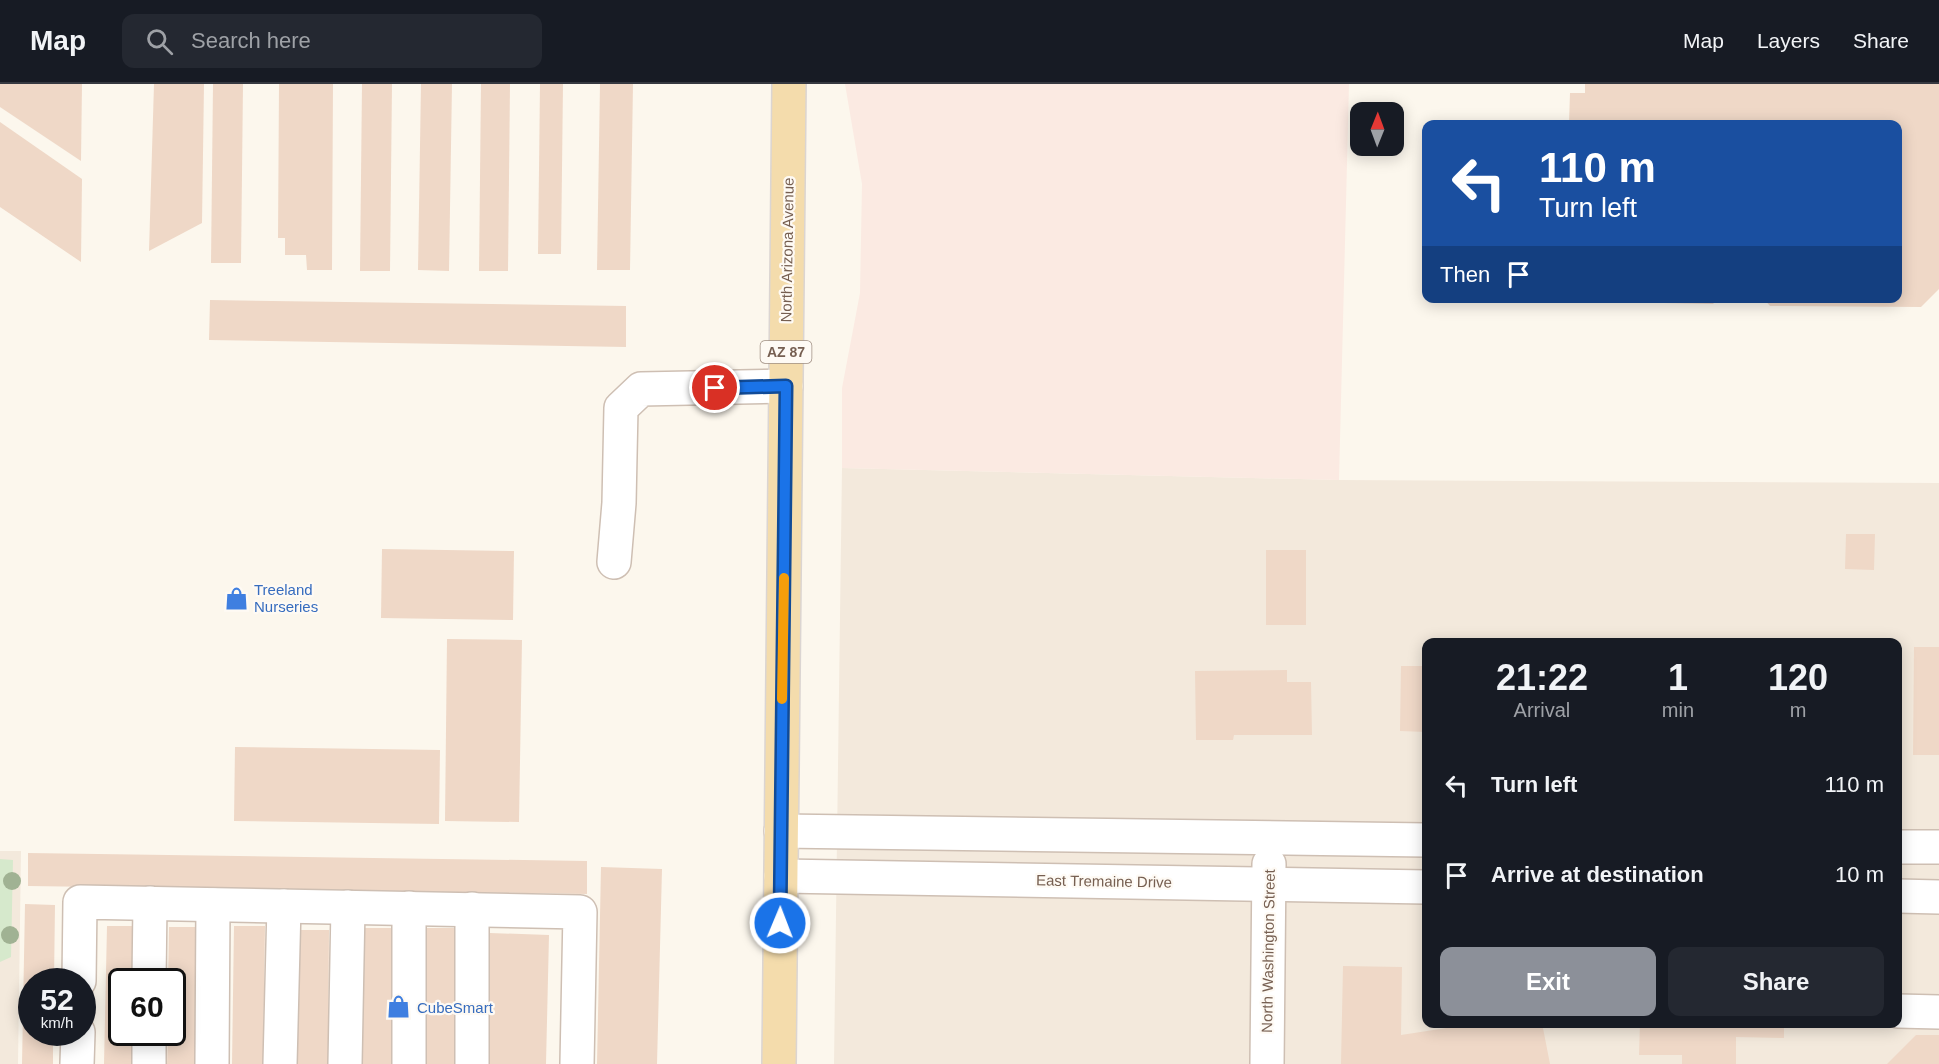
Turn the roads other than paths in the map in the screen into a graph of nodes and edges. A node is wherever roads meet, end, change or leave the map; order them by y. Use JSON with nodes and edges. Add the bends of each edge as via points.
{"nodes":[{"id":1,"x":789,"y":84,"type":"edge"},
{"id":2,"x":786,"y":386,"type":"junction"},
{"id":3,"x":614,"y":562,"type":"dead end"},
{"id":4,"x":781,"y":831,"type":"junction"},
{"id":5,"x":1270,"y":838,"type":"junction"},
{"id":6,"x":1422,"y":840,"type":"edge"},
{"id":7,"x":1902,"y":847,"type":"edge"},
{"id":8,"x":1939,"y":847,"type":"edge"},
{"id":9,"x":781,"y":876,"type":"junction"},
{"id":10,"x":1269,"y":884,"type":"junction"},
{"id":11,"x":1422,"y":887,"type":"edge"},
{"id":12,"x":1902,"y":896,"type":"edge"},
{"id":13,"x":1939,"y":897,"type":"edge"},
{"id":14,"x":150,"y":903,"type":"junction"},
{"id":15,"x":213,"y":905,"type":"junction"},
{"id":16,"x":284,"y":906,"type":"junction"},
{"id":17,"x":348,"y":907,"type":"junction"},
{"id":18,"x":409,"y":908,"type":"junction"},
{"id":19,"x":472,"y":909,"type":"junction"},
{"id":20,"x":79,"y":968,"type":"edge"},
{"id":21,"x":149,"y":968,"type":"edge"},
{"id":22,"x":1902,"y":1011,"type":"edge"},
{"id":23,"x":1939,"y":1012,"type":"edge"},
{"id":24,"x":78,"y":1046,"type":"edge"},
{"id":25,"x":149,"y":1046,"type":"edge"},
{"id":26,"x":77,"y":1064,"type":"edge"},
{"id":27,"x":149,"y":1064,"type":"edge"},
{"id":28,"x":212,"y":1064,"type":"edge"},
{"id":29,"x":280,"y":1064,"type":"edge"},
{"id":30,"x":345,"y":1064,"type":"edge"},
{"id":31,"x":409,"y":1064,"type":"edge"},
{"id":32,"x":472,"y":1064,"type":"edge"},
{"id":33,"x":577,"y":1064,"type":"edge"},
{"id":34,"x":779,"y":1064,"type":"edge"},
{"id":35,"x":1267,"y":1064,"type":"edge"}],
"edges":[{"from":1,"to":2,"type":"main road","name":"North Arizona Avenue","number":"AZ 87"},
{"from":2,"to":3,"type":"street","via":[[641,389],[621,408]]},
{"from":2,"to":4,"type":"main road","name":"North Arizona Avenue","number":"AZ 87"},
{"from":4,"to":5,"type":"street"},
{"from":4,"to":9,"type":"main road","name":"North Arizona Avenue","number":"AZ 87"},
{"from":5,"to":6,"type":"street"},
{"from":5,"to":10,"type":"street","name":"North Washington Street"},
{"from":7,"to":8,"type":"street"},
{"from":9,"to":10,"type":"street","name":"East Tremaine Drive"},
{"from":9,"to":34,"type":"main road","name":"North Arizona Avenue","number":"AZ 87"},
{"from":10,"to":11,"type":"street","name":"East Tremaine Drive"},
{"from":10,"to":35,"type":"street","name":"North Washington Street"},
{"from":12,"to":13,"type":"street"},
{"from":14,"to":15,"type":"street"},
{"from":14,"to":20,"type":"street","via":[[80,902]]},
{"from":14,"to":21,"type":"street"},
{"from":15,"to":16,"type":"street"},
{"from":15,"to":28,"type":"street"},
{"from":16,"to":17,"type":"street"},
{"from":16,"to":29,"type":"street"},
{"from":17,"to":18,"type":"street"},
{"from":17,"to":30,"type":"street"},
{"from":18,"to":19,"type":"street"},
{"from":18,"to":31,"type":"street"},
{"from":19,"to":32,"type":"street"},
{"from":19,"to":33,"type":"street","via":[[580,912]]},
{"from":22,"to":23,"type":"street"},
{"from":24,"to":26,"type":"street"},
{"from":25,"to":27,"type":"street"}]}
